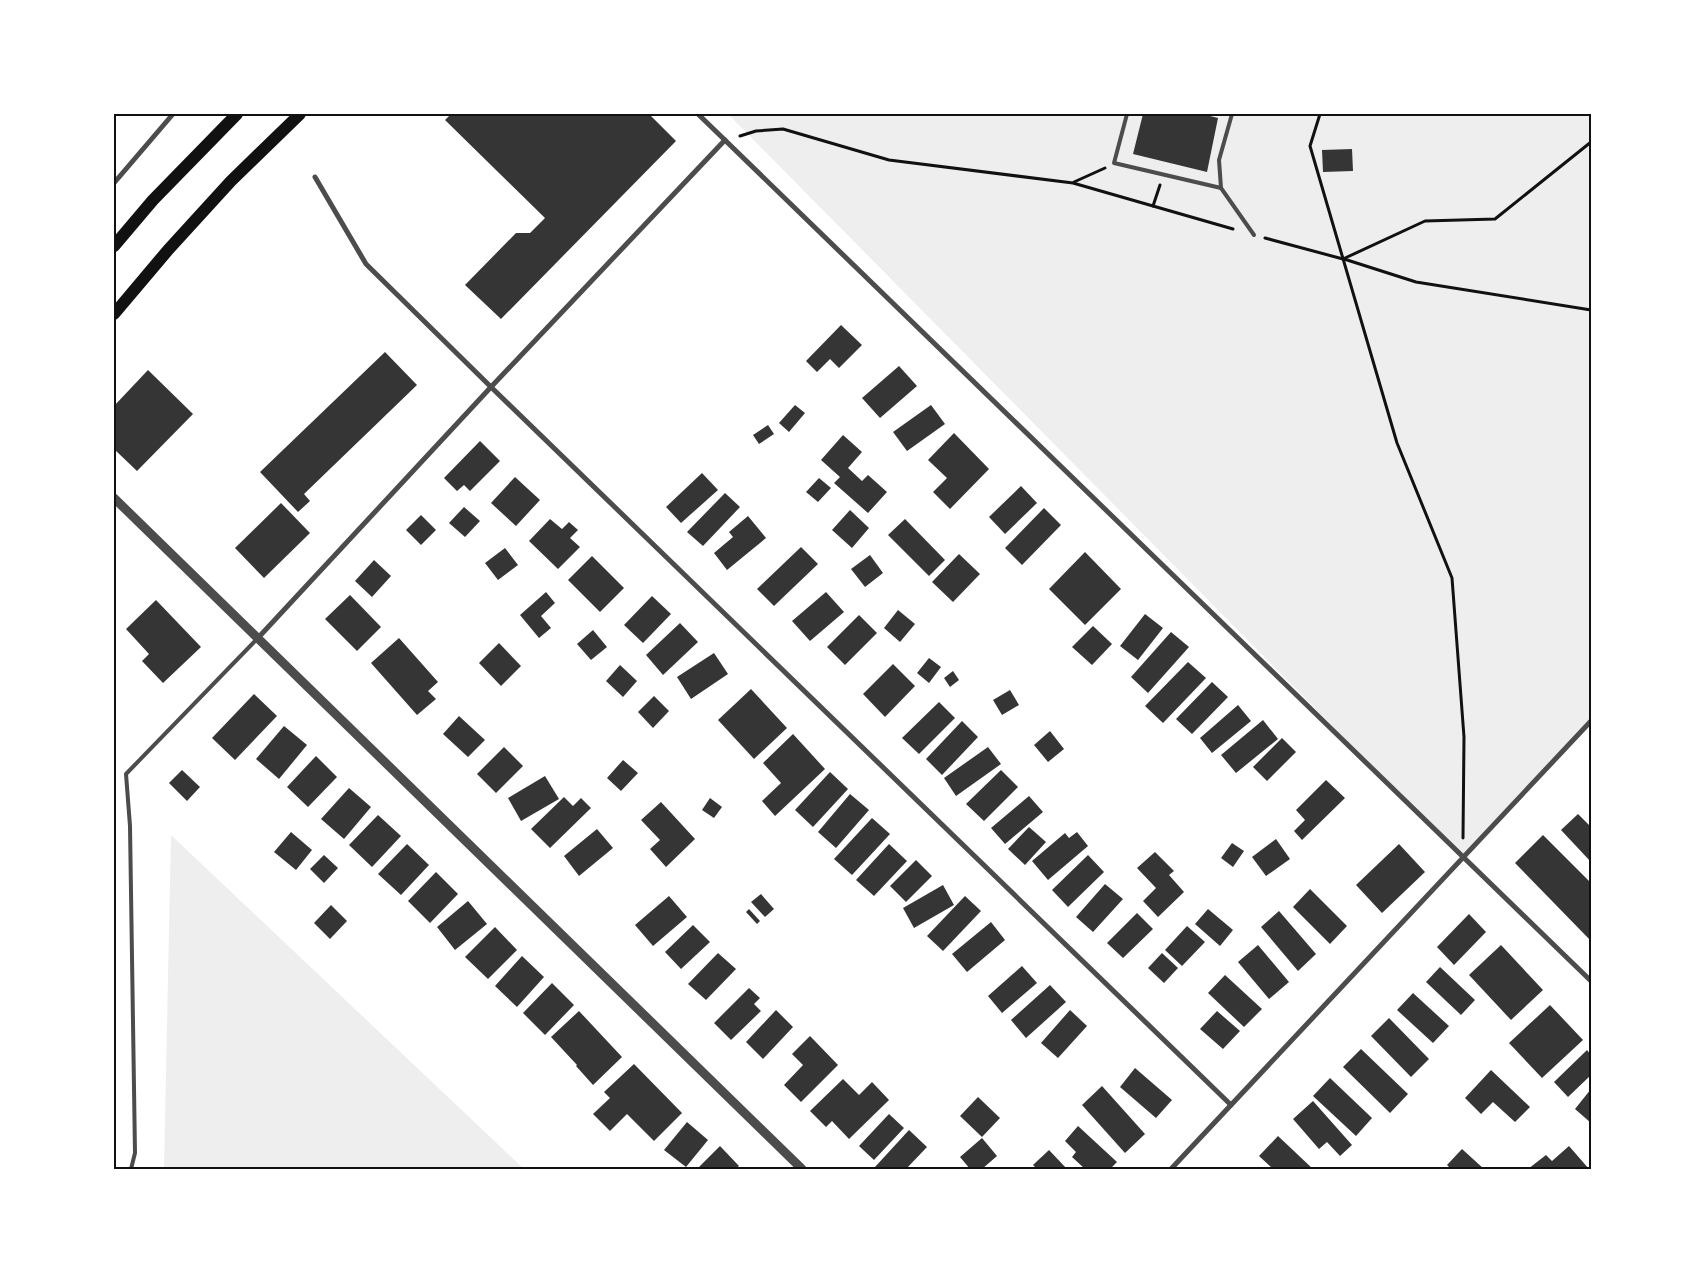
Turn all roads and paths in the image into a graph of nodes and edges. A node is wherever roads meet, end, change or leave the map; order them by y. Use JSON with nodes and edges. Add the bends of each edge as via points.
{"nodes":[{"id":1,"x":173,"y":114,"type":"edge"},
{"id":2,"x":237,"y":114,"type":"edge"},
{"id":3,"x":300,"y":114,"type":"edge"},
{"id":4,"x":698,"y":114,"type":"edge"},
{"id":5,"x":1127,"y":114,"type":"edge"},
{"id":6,"x":1232,"y":114,"type":"edge"},
{"id":7,"x":1320,"y":114,"type":"edge"},
{"id":8,"x":725,"y":140,"type":"junction"},
{"id":9,"x":1591,"y":142,"type":"edge"},
{"id":10,"x":1114,"y":163,"type":"junction"},
{"id":11,"x":1163,"y":174,"type":"junction"},
{"id":12,"x":315,"y":177,"type":"dead end"},
{"id":13,"x":114,"y":183,"type":"edge"},
{"id":14,"x":1073,"y":183,"type":"junction"},
{"id":15,"x":1221,"y":188,"type":"junction"},
{"id":16,"x":1153,"y":206,"type":"junction"},
{"id":17,"x":1254,"y":235,"type":"junction"},
{"id":18,"x":114,"y":246,"type":"edge"},
{"id":19,"x":1343,"y":259,"type":"junction"},
{"id":20,"x":1591,"y":310,"type":"edge"},
{"id":21,"x":114,"y":314,"type":"edge"},
{"id":22,"x":491,"y":387,"type":"junction"},
{"id":23,"x":114,"y":498,"type":"edge"},
{"id":24,"x":257,"y":639,"type":"junction"},
{"id":25,"x":1591,"y":721,"type":"edge"},
{"id":26,"x":1463,"y":858,"type":"junction"},
{"id":27,"x":1591,"y":981,"type":"edge"},
{"id":28,"x":1231,"y":1105,"type":"junction"},
{"id":29,"x":130,"y":1169,"type":"edge"},
{"id":30,"x":802,"y":1169,"type":"edge"},
{"id":31,"x":1171,"y":1169,"type":"edge"}],
"edges":[{"from":1,"to":13,"type":"street"},
{"from":2,"to":18,"type":"main road","via":[[153,200]]},
{"from":3,"to":21,"type":"main road","via":[[231,181]]},
{"from":4,"to":8,"type":"street"},
{"from":5,"to":10,"type":"lane"},
{"from":6,"to":15,"type":"lane","via":[[1219,160]]},
{"from":7,"to":19,"type":"path","via":[[1310,146]]},
{"from":8,"to":14,"type":"path","via":[[756,131],[783,129],[889,160]]},
{"from":8,"to":22,"type":"street"},
{"from":8,"to":26,"type":"street"},
{"from":9,"to":19,"type":"path","via":[[1495,219],[1425,221]]},
{"from":10,"to":11,"type":"lane"},
{"from":10,"to":14,"type":"path"},
{"from":11,"to":15,"type":"lane"},
{"from":11,"to":16,"type":"path"},
{"from":12,"to":22,"type":"street","via":[[366,264]]},
{"from":14,"to":16,"type":"path"},
{"from":15,"to":17,"type":"lane"},
{"from":16,"to":17,"type":"path"},
{"from":17,"to":19,"type":"path"},
{"from":19,"to":20,"type":"path","via":[[1416,282]]},
{"from":19,"to":26,"type":"path","via":[[1397,443],[1452,578],[1464,737]]},
{"from":22,"to":24,"type":"street"},
{"from":22,"to":28,"type":"street"},
{"from":23,"to":24,"type":"street"},
{"from":24,"to":29,"type":"lane","via":[[126,774],[130,826],[135,1153]]},
{"from":24,"to":30,"type":"street"},
{"from":25,"to":26,"type":"street"},
{"from":26,"to":27,"type":"street"},
{"from":26,"to":28,"type":"street"},
{"from":28,"to":31,"type":"street"}]}
